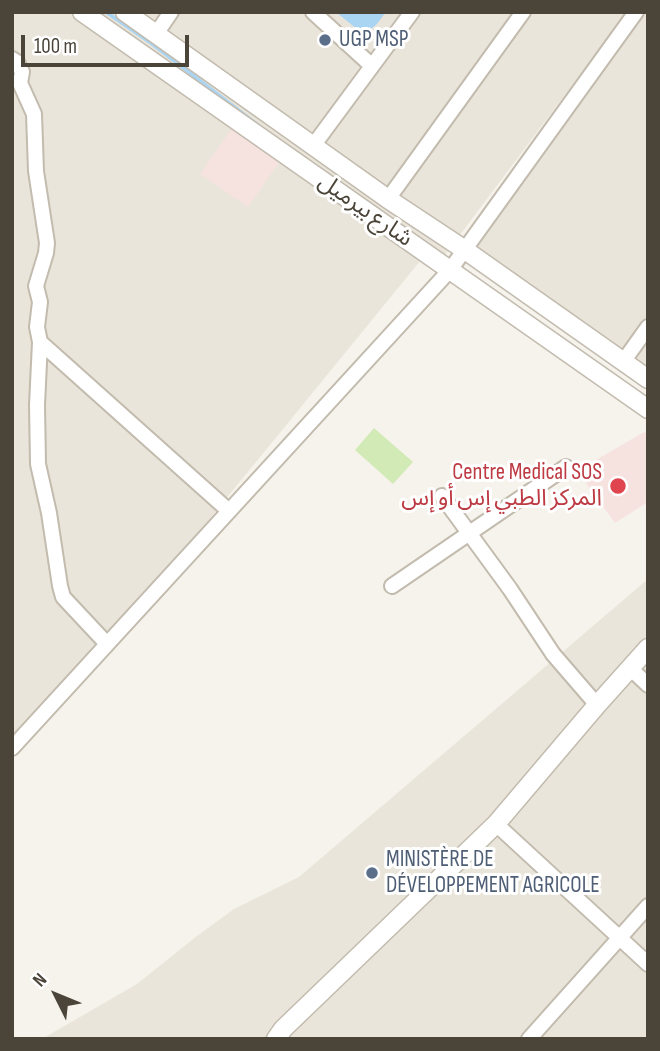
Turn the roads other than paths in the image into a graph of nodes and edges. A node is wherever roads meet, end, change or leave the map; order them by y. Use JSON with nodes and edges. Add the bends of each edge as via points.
{"nodes":[{"id":1,"x":82,"y":12,"type":"edge"},
{"id":2,"x":125,"y":12,"type":"edge"},
{"id":3,"x":171,"y":12,"type":"edge"},
{"id":4,"x":313,"y":12,"type":"edge"},
{"id":5,"x":412,"y":12,"type":"edge"},
{"id":6,"x":523,"y":12,"type":"edge"},
{"id":7,"x":636,"y":12,"type":"edge"},
{"id":8,"x":156,"y":34,"type":"junction"},
{"id":9,"x":12,"y":59,"type":"edge"},
{"id":10,"x":372,"y":66,"type":"junction"},
{"id":11,"x":313,"y":146,"type":"junction"},
{"id":12,"x":388,"y":199,"type":"junction"},
{"id":13,"x":457,"y":260,"type":"junction"},
{"id":14,"x":648,"y":327,"type":"edge"},
{"id":15,"x":40,"y":342,"type":"junction"},
{"id":16,"x":623,"y":362,"type":"junction"},
{"id":17,"x":648,"y":379,"type":"edge"},
{"id":18,"x":648,"y":409,"type":"edge"},
{"id":19,"x":566,"y":467,"type":"dead end"},
{"id":20,"x":442,"y":496,"type":"dead end"},
{"id":21,"x":229,"y":512,"type":"junction"},
{"id":22,"x":470,"y":533,"type":"junction"},
{"id":23,"x":392,"y":586,"type":"dead end"},
{"id":24,"x":107,"y":644,"type":"junction"},
{"id":25,"x":648,"y":648,"type":"edge"},
{"id":26,"x":631,"y":669,"type":"junction"},
{"id":27,"x":648,"y":685,"type":"edge"},
{"id":28,"x":597,"y":705,"type":"junction"},
{"id":29,"x":12,"y":748,"type":"edge"},
{"id":30,"x":496,"y":824,"type":"junction"},
{"id":31,"x":648,"y":906,"type":"edge"},
{"id":32,"x":619,"y":938,"type":"junction"},
{"id":33,"x":648,"y":964,"type":"edge"},
{"id":34,"x":276,"y":1039,"type":"edge"},
{"id":35,"x":529,"y":1039,"type":"edge"}],
"edges":[{"from":1,"to":13,"type":"street","name":"شارع بيرميل"},
{"from":2,"to":8,"type":"street","name":"شارع بيرميل"},
{"from":3,"to":8,"type":"street"},
{"from":4,"to":10,"type":"street"},
{"from":5,"to":10,"type":"street"},
{"from":6,"to":12,"type":"street"},
{"from":7,"to":13,"type":"street"},
{"from":8,"to":11,"type":"street","name":"شارع بيرميل"},
{"from":9,"to":15,"type":"street","via":[[22,72],[20,83],[34,114],[36,171],[47,243],[36,286]]},
{"from":10,"to":11,"type":"street"},
{"from":11,"to":12,"type":"street","name":"شارع بيرميل"},
{"from":12,"to":13,"type":"street","name":"شارع بيرميل"},
{"from":13,"to":16,"type":"street","name":"شارع بيرميل"},
{"from":13,"to":18,"type":"street","name":"شارع بيرميل"},
{"from":13,"to":21,"type":"street"},
{"from":14,"to":16,"type":"street"},
{"from":15,"to":21,"type":"street"},
{"from":15,"to":24,"type":"street","via":[[38,464],[60,586],[63,597]]},
{"from":16,"to":17,"type":"street","name":"شارع بيرميل"},
{"from":19,"to":22,"type":"street"},
{"from":20,"to":22,"type":"street"},
{"from":21,"to":24,"type":"street"},
{"from":22,"to":23,"type":"street"},
{"from":22,"to":28,"type":"street","via":[[552,654]]},
{"from":24,"to":29,"type":"street"},
{"from":25,"to":26,"type":"street"},
{"from":26,"to":27,"type":"street"},
{"from":26,"to":28,"type":"street"},
{"from":28,"to":30,"type":"street"},
{"from":30,"to":32,"type":"street"},
{"from":30,"to":34,"type":"street"},
{"from":31,"to":32,"type":"street"},
{"from":32,"to":33,"type":"street"},
{"from":32,"to":35,"type":"street"}]}
